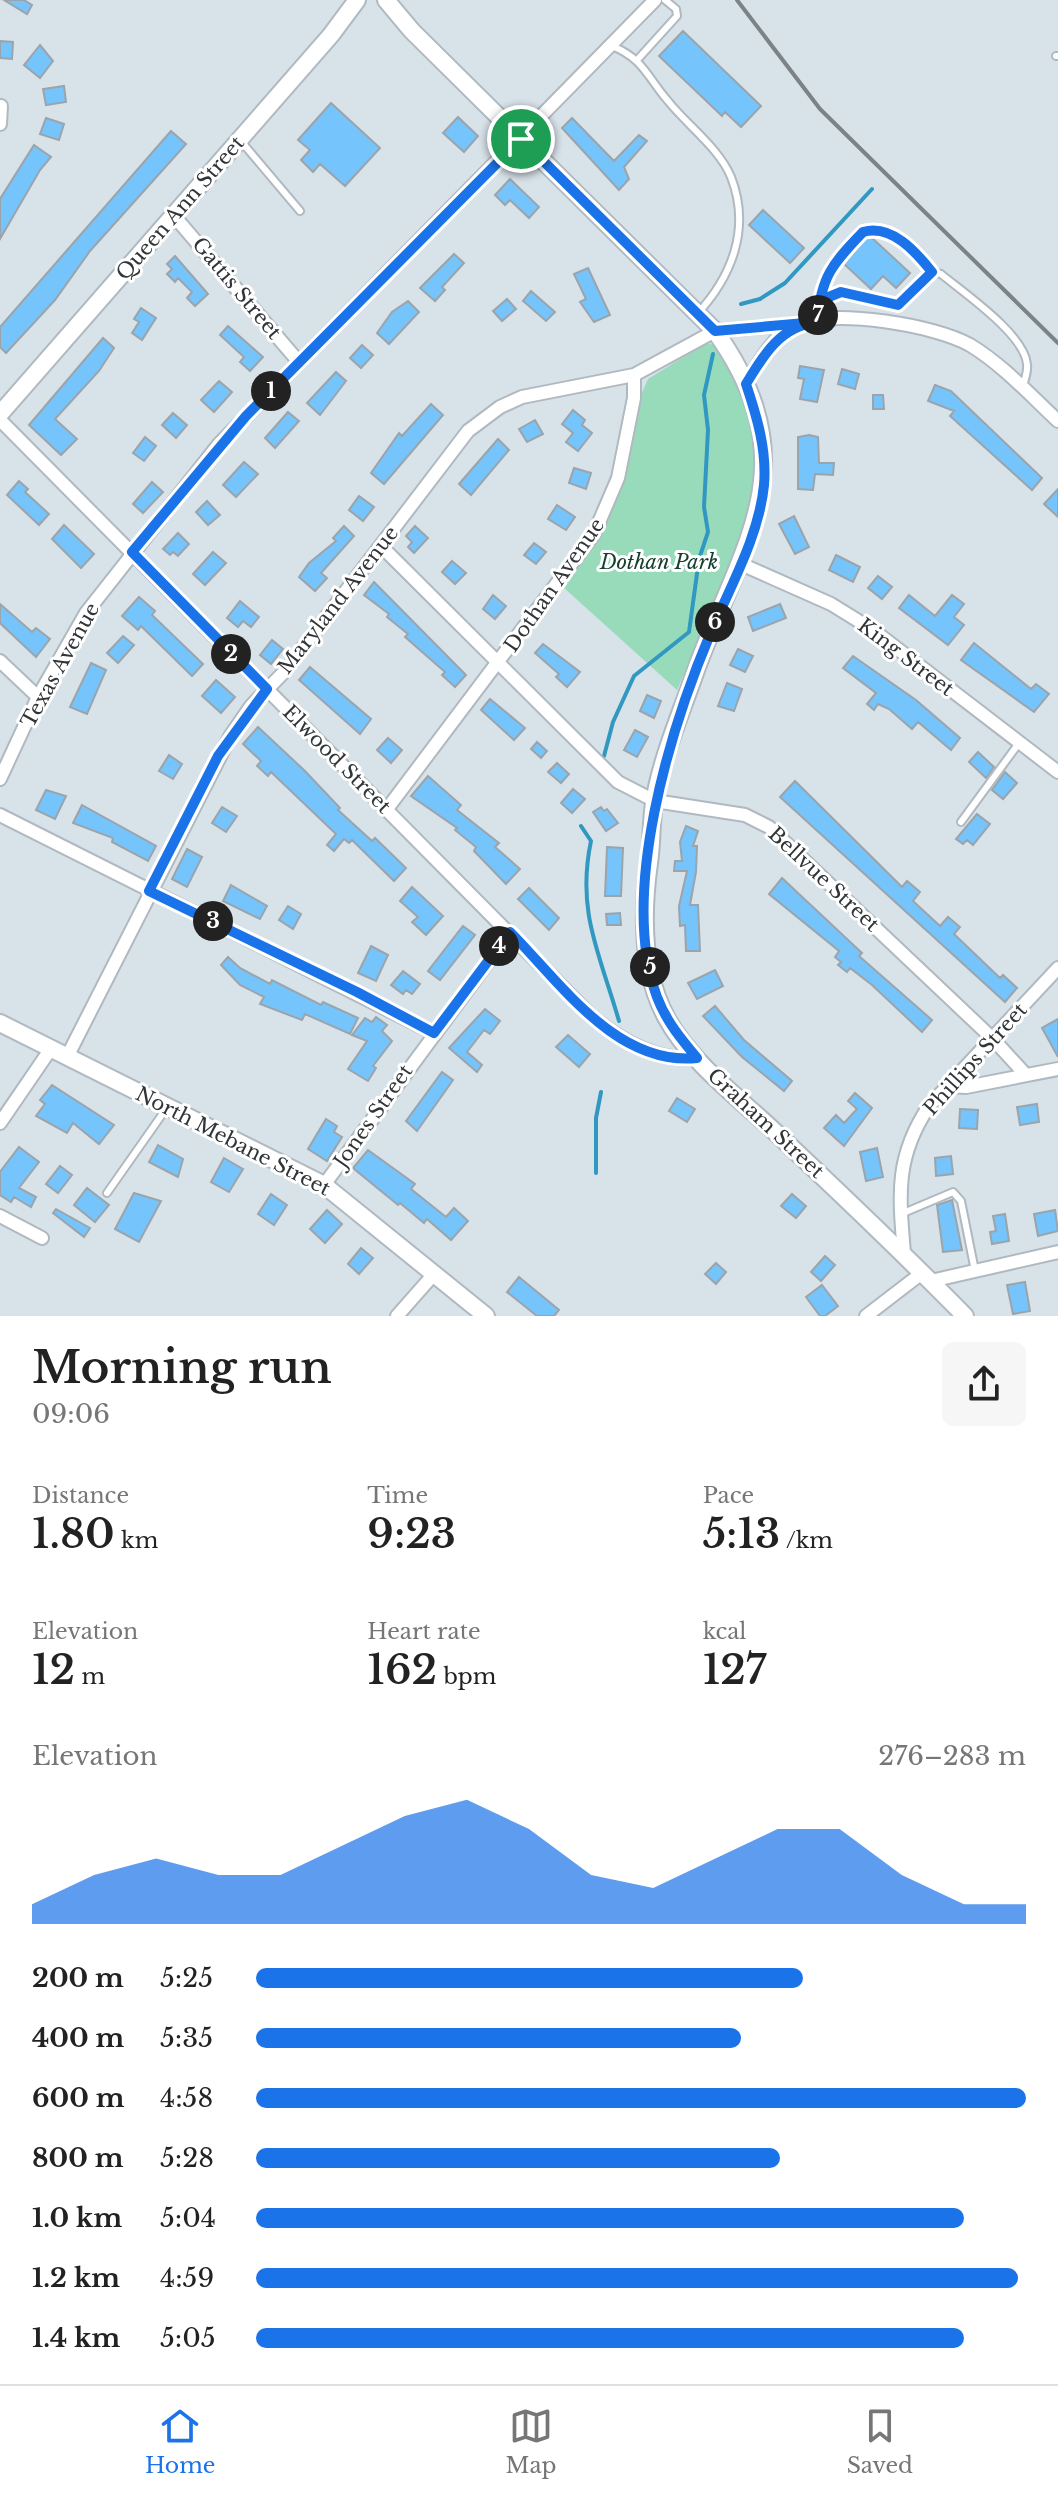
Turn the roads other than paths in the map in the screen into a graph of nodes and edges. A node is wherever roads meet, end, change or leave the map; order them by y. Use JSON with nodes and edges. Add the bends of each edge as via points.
{"nodes":[{"id":1,"x":357,"y":0,"type":"edge"},
{"id":2,"x":386,"y":0,"type":"edge"},
{"id":3,"x":655,"y":0,"type":"edge"},
{"id":4,"x":665,"y":0,"type":"edge"},
{"id":5,"x":610,"y":45,"type":"junction"},
{"id":6,"x":638,"y":59,"type":"junction"},
{"id":7,"x":1,"y":106,"type":"edge"},
{"id":8,"x":0,"y":124,"type":"edge"},
{"id":9,"x":521,"y":139,"type":"junction"},
{"id":10,"x":240,"y":140,"type":"junction"},
{"id":11,"x":300,"y":211,"type":"dead end"},
{"id":12,"x":175,"y":217,"type":"junction"},
{"id":13,"x":932,"y":272,"type":"junction"},
{"id":14,"x":819,"y":301,"type":"junction"},
{"id":15,"x":698,"y":313,"type":"junction"},
{"id":16,"x":817,"y":322,"type":"junction"},
{"id":17,"x":797,"y":324,"type":"junction"},
{"id":18,"x":715,"y":331,"type":"junction"},
{"id":19,"x":298,"y":361,"type":"junction"},
{"id":20,"x":634,"y":375,"type":"junction"},
{"id":21,"x":746,"y":384,"type":"junction"},
{"id":22,"x":1022,"y":388,"type":"junction"},
{"id":23,"x":0,"y":417,"type":"edge"},
{"id":24,"x":1058,"y":421,"type":"edge"},
{"id":25,"x":381,"y":546,"type":"junction"},
{"id":26,"x":132,"y":552,"type":"junction"},
{"id":27,"x":741,"y":564,"type":"junction"},
{"id":28,"x":0,"y":661,"type":"edge"},
{"id":29,"x":499,"y":663,"type":"junction"},
{"id":30,"x":267,"y":689,"type":"junction"},
{"id":31,"x":38,"y":697,"type":"junction"},
{"id":32,"x":1019,"y":743,"type":"junction"},
{"id":33,"x":1058,"y":772,"type":"edge"},
{"id":34,"x":0,"y":779,"type":"edge"},
{"id":35,"x":655,"y":801,"type":"junction"},
{"id":36,"x":387,"y":809,"type":"junction"},
{"id":37,"x":0,"y":815,"type":"edge"},
{"id":38,"x":961,"y":822,"type":"dead end"},
{"id":39,"x":149,"y":891,"type":"junction"},
{"id":40,"x":510,"y":932,"type":"junction"},
{"id":41,"x":1058,"y":968,"type":"edge"},
{"id":42,"x":0,"y":1023,"type":"edge"},
{"id":43,"x":434,"y":1033,"type":"junction"},
{"id":44,"x":993,"y":1039,"type":"junction"},
{"id":45,"x":50,"y":1050,"type":"junction"},
{"id":46,"x":68,"y":1055,"type":"junction"},
{"id":47,"x":697,"y":1058,"type":"junction"},
{"id":48,"x":1058,"y":1069,"type":"edge"},
{"id":49,"x":1026,"y":1075,"type":"junction"},
{"id":50,"x":947,"y":1086,"type":"junction"},
{"id":51,"x":168,"y":1106,"type":"junction"},
{"id":52,"x":0,"y":1123,"type":"edge"},
{"id":53,"x":324,"y":1185,"type":"junction"},
{"id":54,"x":107,"y":1193,"type":"dead end"},
{"id":55,"x":901,"y":1214,"type":"junction"},
{"id":56,"x":0,"y":1216,"type":"edge"},
{"id":57,"x":42,"y":1238,"type":"dead end"},
{"id":58,"x":1058,"y":1252,"type":"edge"},
{"id":59,"x":904,"y":1253,"type":"junction"},
{"id":60,"x":975,"y":1272,"type":"junction"},
{"id":61,"x":434,"y":1274,"type":"junction"},
{"id":62,"x":926,"y":1277,"type":"junction"},
{"id":63,"x":397,"y":1316,"type":"edge"},
{"id":64,"x":486,"y":1316,"type":"edge"},
{"id":65,"x":866,"y":1316,"type":"edge"},
{"id":66,"x":965,"y":1316,"type":"edge"}],
"edges":[{"from":1,"to":10,"type":"street","name":"Queen Ann Street"},
{"from":2,"to":9,"type":"street","name":"Graham Street"},
{"from":3,"to":5,"type":"street","name":"Texas Avenue"},
{"from":4,"to":6,"type":"lane","via":[[677,16]]},
{"from":5,"to":6,"type":"lane"},
{"from":5,"to":9,"type":"street","name":"Texas Avenue"},
{"from":6,"to":15,"type":"lane","via":[[730,176],[738,212],[733,261],[721,288]]},
{"from":7,"to":8,"type":"street"},
{"from":9,"to":15,"type":"street","name":"Graham Street"},
{"from":9,"to":19,"type":"street","name":"Texas Avenue"},
{"from":10,"to":11,"type":"lane"},
{"from":10,"to":12,"type":"street","name":"Queen Ann Street"},
{"from":12,"to":19,"type":"street","name":"Gattis Street"},
{"from":12,"to":23,"type":"street","name":"Queen Ann Street"},
{"from":13,"to":14,"type":"lane","via":[[898,305],[841,292]]},
{"from":13,"to":14,"type":"lane","via":[[913,248],[871,230],[863,232],[826,275]]},
{"from":13,"to":22,"type":"lane","via":[[950,281],[1015,340],[1028,367]]},
{"from":14,"to":16,"type":"lane"},
{"from":15,"to":18,"type":"street","name":"Graham Street"},
{"from":16,"to":17,"type":"street"},
{"from":16,"to":22,"type":"street","via":[[876,321],[932,329],[969,345]]},
{"from":17,"to":18,"type":"street"},
{"from":17,"to":21,"type":"street","via":[[763,357]]},
{"from":18,"to":20,"type":"street","name":"Maryland Avenue"},
{"from":18,"to":21,"type":"street","name":"Graham Street"},
{"from":19,"to":26,"type":"street","name":"Texas Avenue","via":[[219,444]]},
{"from":20,"to":25,"type":"street","name":"Maryland Avenue","via":[[537,392],[480,420]]},
{"from":20,"to":29,"type":"street","name":"Dothan Avenue","via":[[623,458],[608,507],[577,559]]},
{"from":21,"to":27,"type":"street","name":"Graham Street","via":[[761,436],[764,483]]},
{"from":22,"to":24,"type":"street"},
{"from":23,"to":26,"type":"street","name":"Elwood Street"},
{"from":25,"to":29,"type":"street","name":"Bellvue Street"},
{"from":25,"to":30,"type":"street","name":"Maryland Avenue"},
{"from":26,"to":30,"type":"street","name":"Elwood Street"},
{"from":26,"to":31,"type":"street","name":"Texas Avenue","via":[[86,613]]},
{"from":27,"to":32,"type":"street","name":"King Street","via":[[831,604],[873,630]]},
{"from":27,"to":35,"type":"street","name":"Graham Street","via":[[696,670]]},
{"from":28,"to":31,"type":"street"},
{"from":29,"to":35,"type":"street","name":"Bellvue Street","via":[[599,766]]},
{"from":29,"to":36,"type":"street","name":"Dothan Avenue"},
{"from":30,"to":36,"type":"street","name":"Elwood Street"},
{"from":30,"to":39,"type":"street","name":"Maryland Avenue","via":[[218,756]]},
{"from":31,"to":34,"type":"street","name":"Texas Avenue"},
{"from":32,"to":33,"type":"street","name":"King Street"},
{"from":32,"to":38,"type":"lane"},
{"from":35,"to":44,"type":"street","name":"Bellvue Street","via":[[745,815],[769,827]]},
{"from":35,"to":47,"type":"street","name":"Graham Street","via":[[645,907],[651,973],[666,1018]]},
{"from":36,"to":40,"type":"street","name":"Elwood Street"},
{"from":37,"to":39,"type":"street"},
{"from":39,"to":43,"type":"street"},
{"from":39,"to":46,"type":"street","name":"Maryland Avenue"},
{"from":40,"to":43,"type":"street","name":"Jones Street"},
{"from":40,"to":47,"type":"street","name":"Elwood Street","via":[[591,1016],[618,1036],[668,1058]]},
{"from":41,"to":44,"type":"street","name":"Phillips Street"},
{"from":42,"to":45,"type":"street","name":"North Mebane Street"},
{"from":43,"to":53,"type":"street","name":"Jones Street"},
{"from":44,"to":49,"type":"street","name":"Bellvue Street"},
{"from":44,"to":50,"type":"street","name":"Phillips Street"},
{"from":45,"to":46,"type":"street","name":"North Mebane Street"},
{"from":45,"to":52,"type":"street"},
{"from":46,"to":51,"type":"street","name":"North Mebane Street"},
{"from":47,"to":59,"type":"street","name":"Graham Street"},
{"from":48,"to":49,"type":"street"},
{"from":49,"to":50,"type":"street"},
{"from":50,"to":55,"type":"street","name":"Phillips Street","via":[[907,1146]]},
{"from":51,"to":53,"type":"street","name":"North Mebane Street"},
{"from":51,"to":54,"type":"lane"},
{"from":53,"to":61,"type":"street","name":"North Mebane Street"},
{"from":55,"to":59,"type":"street","name":"Phillips Street"},
{"from":55,"to":60,"type":"lane","via":[[953,1192],[961,1201]]},
{"from":56,"to":57,"type":"street"},
{"from":58,"to":60,"type":"street"},
{"from":59,"to":62,"type":"street","name":"Graham Street"},
{"from":60,"to":62,"type":"street"},
{"from":61,"to":63,"type":"street"},
{"from":61,"to":64,"type":"street","name":"North Mebane Street"},
{"from":62,"to":65,"type":"street"},
{"from":62,"to":66,"type":"street","name":"Graham Street"}]}
